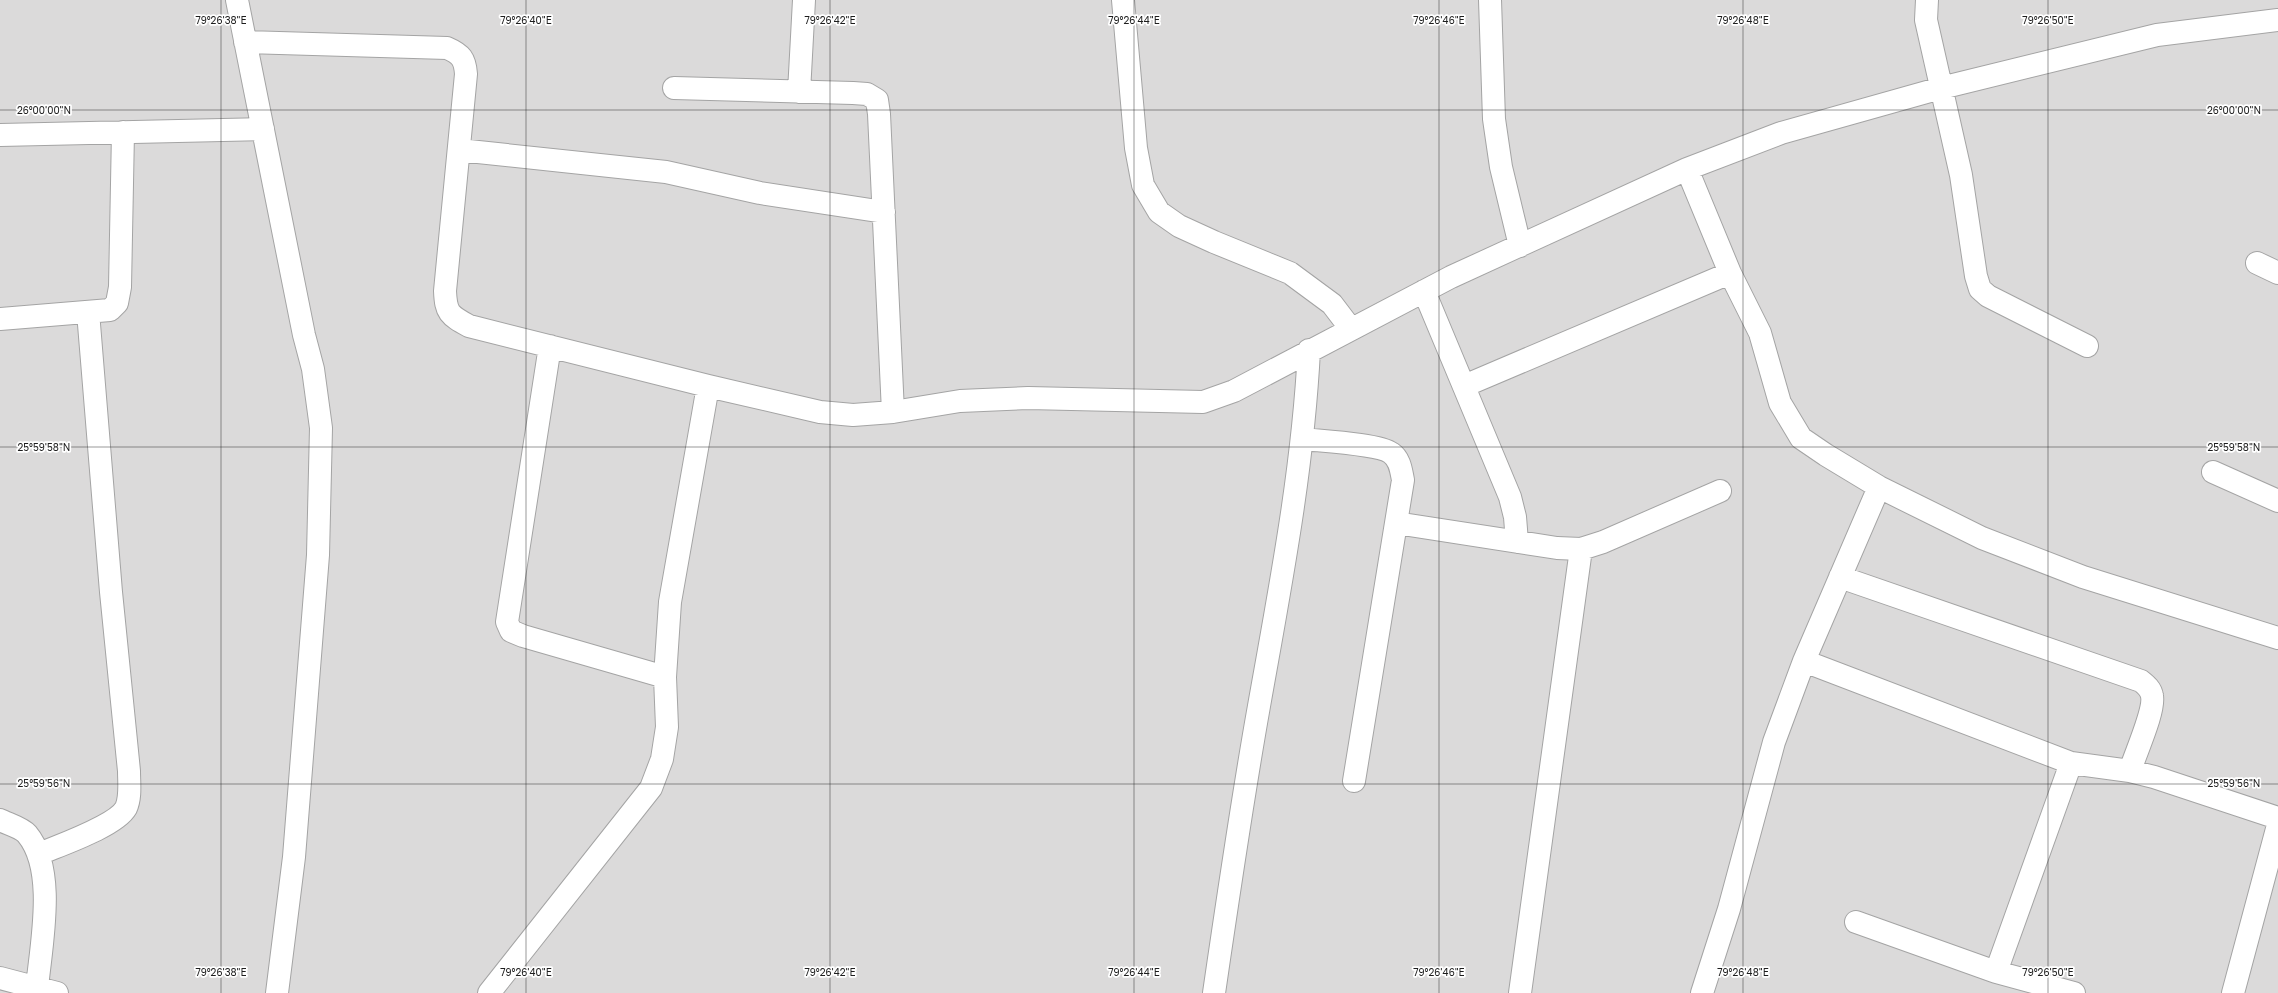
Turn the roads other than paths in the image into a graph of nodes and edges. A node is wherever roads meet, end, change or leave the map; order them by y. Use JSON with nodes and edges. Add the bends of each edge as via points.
{"nodes":[{"id":1,"x":237,"y":0,"type":"edge"},
{"id":2,"x":804,"y":0,"type":"edge"},
{"id":3,"x":1122,"y":0,"type":"edge"},
{"id":4,"x":1490,"y":0,"type":"edge"},
{"id":5,"x":1926,"y":0,"type":"edge"},
{"id":6,"x":2278,"y":20,"type":"edge"},
{"id":7,"x":245,"y":42,"type":"junction"},
{"id":8,"x":674,"y":88,"type":"dead end"},
{"id":9,"x":1941,"y":88,"type":"junction"},
{"id":10,"x":799,"y":92,"type":"junction"},
{"id":11,"x":263,"y":128,"type":"junction"},
{"id":12,"x":123,"y":132,"type":"junction"},
{"id":13,"x":0,"y":135,"type":"edge"},
{"id":14,"x":459,"y":150,"type":"junction"},
{"id":15,"x":1688,"y":169,"type":"junction"},
{"id":16,"x":884,"y":212,"type":"junction"},
{"id":17,"x":1520,"y":246,"type":"junction"},
{"id":18,"x":2257,"y":263,"type":"dead end"},
{"id":19,"x":1730,"y":273,"type":"junction"},
{"id":20,"x":2278,"y":273,"type":"edge"},
{"id":21,"x":1424,"y":291,"type":"junction"},
{"id":22,"x":88,"y":312,"type":"junction"},
{"id":23,"x":0,"y":319,"type":"edge"},
{"id":24,"x":1350,"y":329,"type":"junction"},
{"id":25,"x":550,"y":346,"type":"junction"},
{"id":26,"x":2087,"y":346,"type":"dead end"},
{"id":27,"x":1309,"y":350,"type":"junction"},
{"id":28,"x":708,"y":386,"type":"junction"},
{"id":29,"x":1464,"y":386,"type":"junction"},
{"id":30,"x":892,"y":412,"type":"junction"},
{"id":31,"x":1303,"y":439,"type":"junction"},
{"id":32,"x":2213,"y":472,"type":"dead end"},
{"id":33,"x":1879,"y":487,"type":"junction"},
{"id":34,"x":1720,"y":491,"type":"dead end"},
{"id":35,"x":2278,"y":502,"type":"edge"},
{"id":36,"x":1396,"y":523,"type":"junction"},
{"id":37,"x":1517,"y":542,"type":"junction"},
{"id":38,"x":1581,"y":549,"type":"junction"},
{"id":39,"x":1840,"y":576,"type":"junction"},
{"id":40,"x":2278,"y":638,"type":"edge"},
{"id":41,"x":1804,"y":661,"type":"junction"},
{"id":42,"x":665,"y":677,"type":"junction"},
{"id":43,"x":2071,"y":763,"type":"junction"},
{"id":44,"x":2130,"y":771,"type":"junction"},
{"id":45,"x":1354,"y":781,"type":"dead end"},
{"id":46,"x":2278,"y":818,"type":"edge"},
{"id":47,"x":0,"y":820,"type":"edge"},
{"id":48,"x":2278,"y":825,"type":"edge"},
{"id":49,"x":40,"y":854,"type":"junction"},
{"id":50,"x":1856,"y":922,"type":"dead end"},
{"id":51,"x":1996,"y":972,"type":"junction"},
{"id":52,"x":0,"y":978,"type":"edge"},
{"id":53,"x":47,"y":990,"type":"edge"},
{"id":54,"x":277,"y":993,"type":"edge"},
{"id":55,"x":489,"y":993,"type":"edge"},
{"id":56,"x":1214,"y":993,"type":"edge"},
{"id":57,"x":1520,"y":993,"type":"edge"},
{"id":58,"x":1702,"y":993,"type":"edge"},
{"id":59,"x":2074,"y":993,"type":"edge"},
{"id":60,"x":2233,"y":993,"type":"edge"}],
"edges":[{"from":1,"to":7,"type":"street"},
{"from":2,"to":10,"type":"street"},
{"from":3,"to":24,"type":"street","via":[[1136,148],[1143,186],[1159,212],[1179,226],[1290,273],[1332,304]]},
{"from":4,"to":17,"type":"street","via":[[1494,119],[1501,167]]},
{"from":5,"to":9,"type":"street","via":[[1926,20]]},
{"from":6,"to":9,"type":"street","via":[[2157,34]]},
{"from":7,"to":11,"type":"street"},
{"from":7,"to":14,"type":"street","via":[[446,48],[459,53],[465,62],[466,74]]},
{"from":8,"to":10,"type":"street"},
{"from":9,"to":15,"type":"street","via":[[1781,133]]},
{"from":9,"to":26,"type":"street","via":[[1961,175],[1980,289],[1988,296]]},
{"from":10,"to":16,"type":"street","via":[[867,94],[877,100]]},
{"from":11,"to":12,"type":"street"},
{"from":11,"to":54,"type":"street","via":[[313,369],[320,428],[318,555],[294,857]]},
{"from":12,"to":13,"type":"street"},
{"from":12,"to":22,"type":"street","via":[[120,287],[117,302],[110,310]]},
{"from":14,"to":16,"type":"street","via":[[666,172],[760,193]]},
{"from":14,"to":25,"type":"street","via":[[445,307],[455,318],[469,326]]},
{"from":15,"to":17,"type":"street"},
{"from":15,"to":19,"type":"street"},
{"from":16,"to":30,"type":"street"},
{"from":17,"to":21,"type":"street"},
{"from":18,"to":20,"type":"street"},
{"from":19,"to":29,"type":"street"},
{"from":19,"to":33,"type":"street","via":[[1760,333],[1780,403],[1801,438]]},
{"from":21,"to":24,"type":"street"},
{"from":21,"to":29,"type":"street"},
{"from":22,"to":23,"type":"street"},
{"from":22,"to":49,"type":"street","via":[[111,592],[129,771],[129,795],[126,808],[114,821]]},
{"from":24,"to":27,"type":"street"},
{"from":25,"to":28,"type":"street"},
{"from":25,"to":42,"type":"street","via":[[507,622],[511,631],[523,636]]},
{"from":27,"to":30,"type":"street","via":[[1234,391],[1203,402],[1028,398],[960,401]]},
{"from":27,"to":31,"type":"street"},
{"from":28,"to":30,"type":"street","via":[[820,412],[852,415]]},
{"from":28,"to":42,"type":"street","via":[[670,602]]},
{"from":29,"to":37,"type":"street","via":[[1510,497],[1516,517]]},
{"from":31,"to":36,"type":"street","via":[[1390,452],[1399,462],[1403,480]]},
{"from":31,"to":56,"type":"street","via":[[1294,511],[1248,769]]},
{"from":32,"to":35,"type":"street"},
{"from":33,"to":39,"type":"street"},
{"from":33,"to":40,"type":"street","via":[[1982,538],[2075,574]]},
{"from":34,"to":38,"type":"street","via":[[1603,542]]},
{"from":36,"to":37,"type":"street"},
{"from":36,"to":45,"type":"street"},
{"from":37,"to":38,"type":"street"},
{"from":38,"to":57,"type":"street"},
{"from":39,"to":41,"type":"street"},
{"from":39,"to":44,"type":"street","via":[[2141,681],[2152,695],[2152,708]]},
{"from":41,"to":43,"type":"street"},
{"from":41,"to":58,"type":"street","via":[[1774,742],[1733,895]]},
{"from":42,"to":55,"type":"street","via":[[667,727],[662,759],[651,788]]},
{"from":43,"to":44,"type":"street"},
{"from":43,"to":51,"type":"street"},
{"from":44,"to":46,"type":"street"},
{"from":47,"to":49,"type":"street","via":[[26,833]]},
{"from":48,"to":60,"type":"street"},
{"from":49,"to":53,"type":"street","via":[[45,882]]},
{"from":50,"to":51,"type":"street"},
{"from":51,"to":59,"type":"street"},
{"from":52,"to":53,"type":"street"}]}
